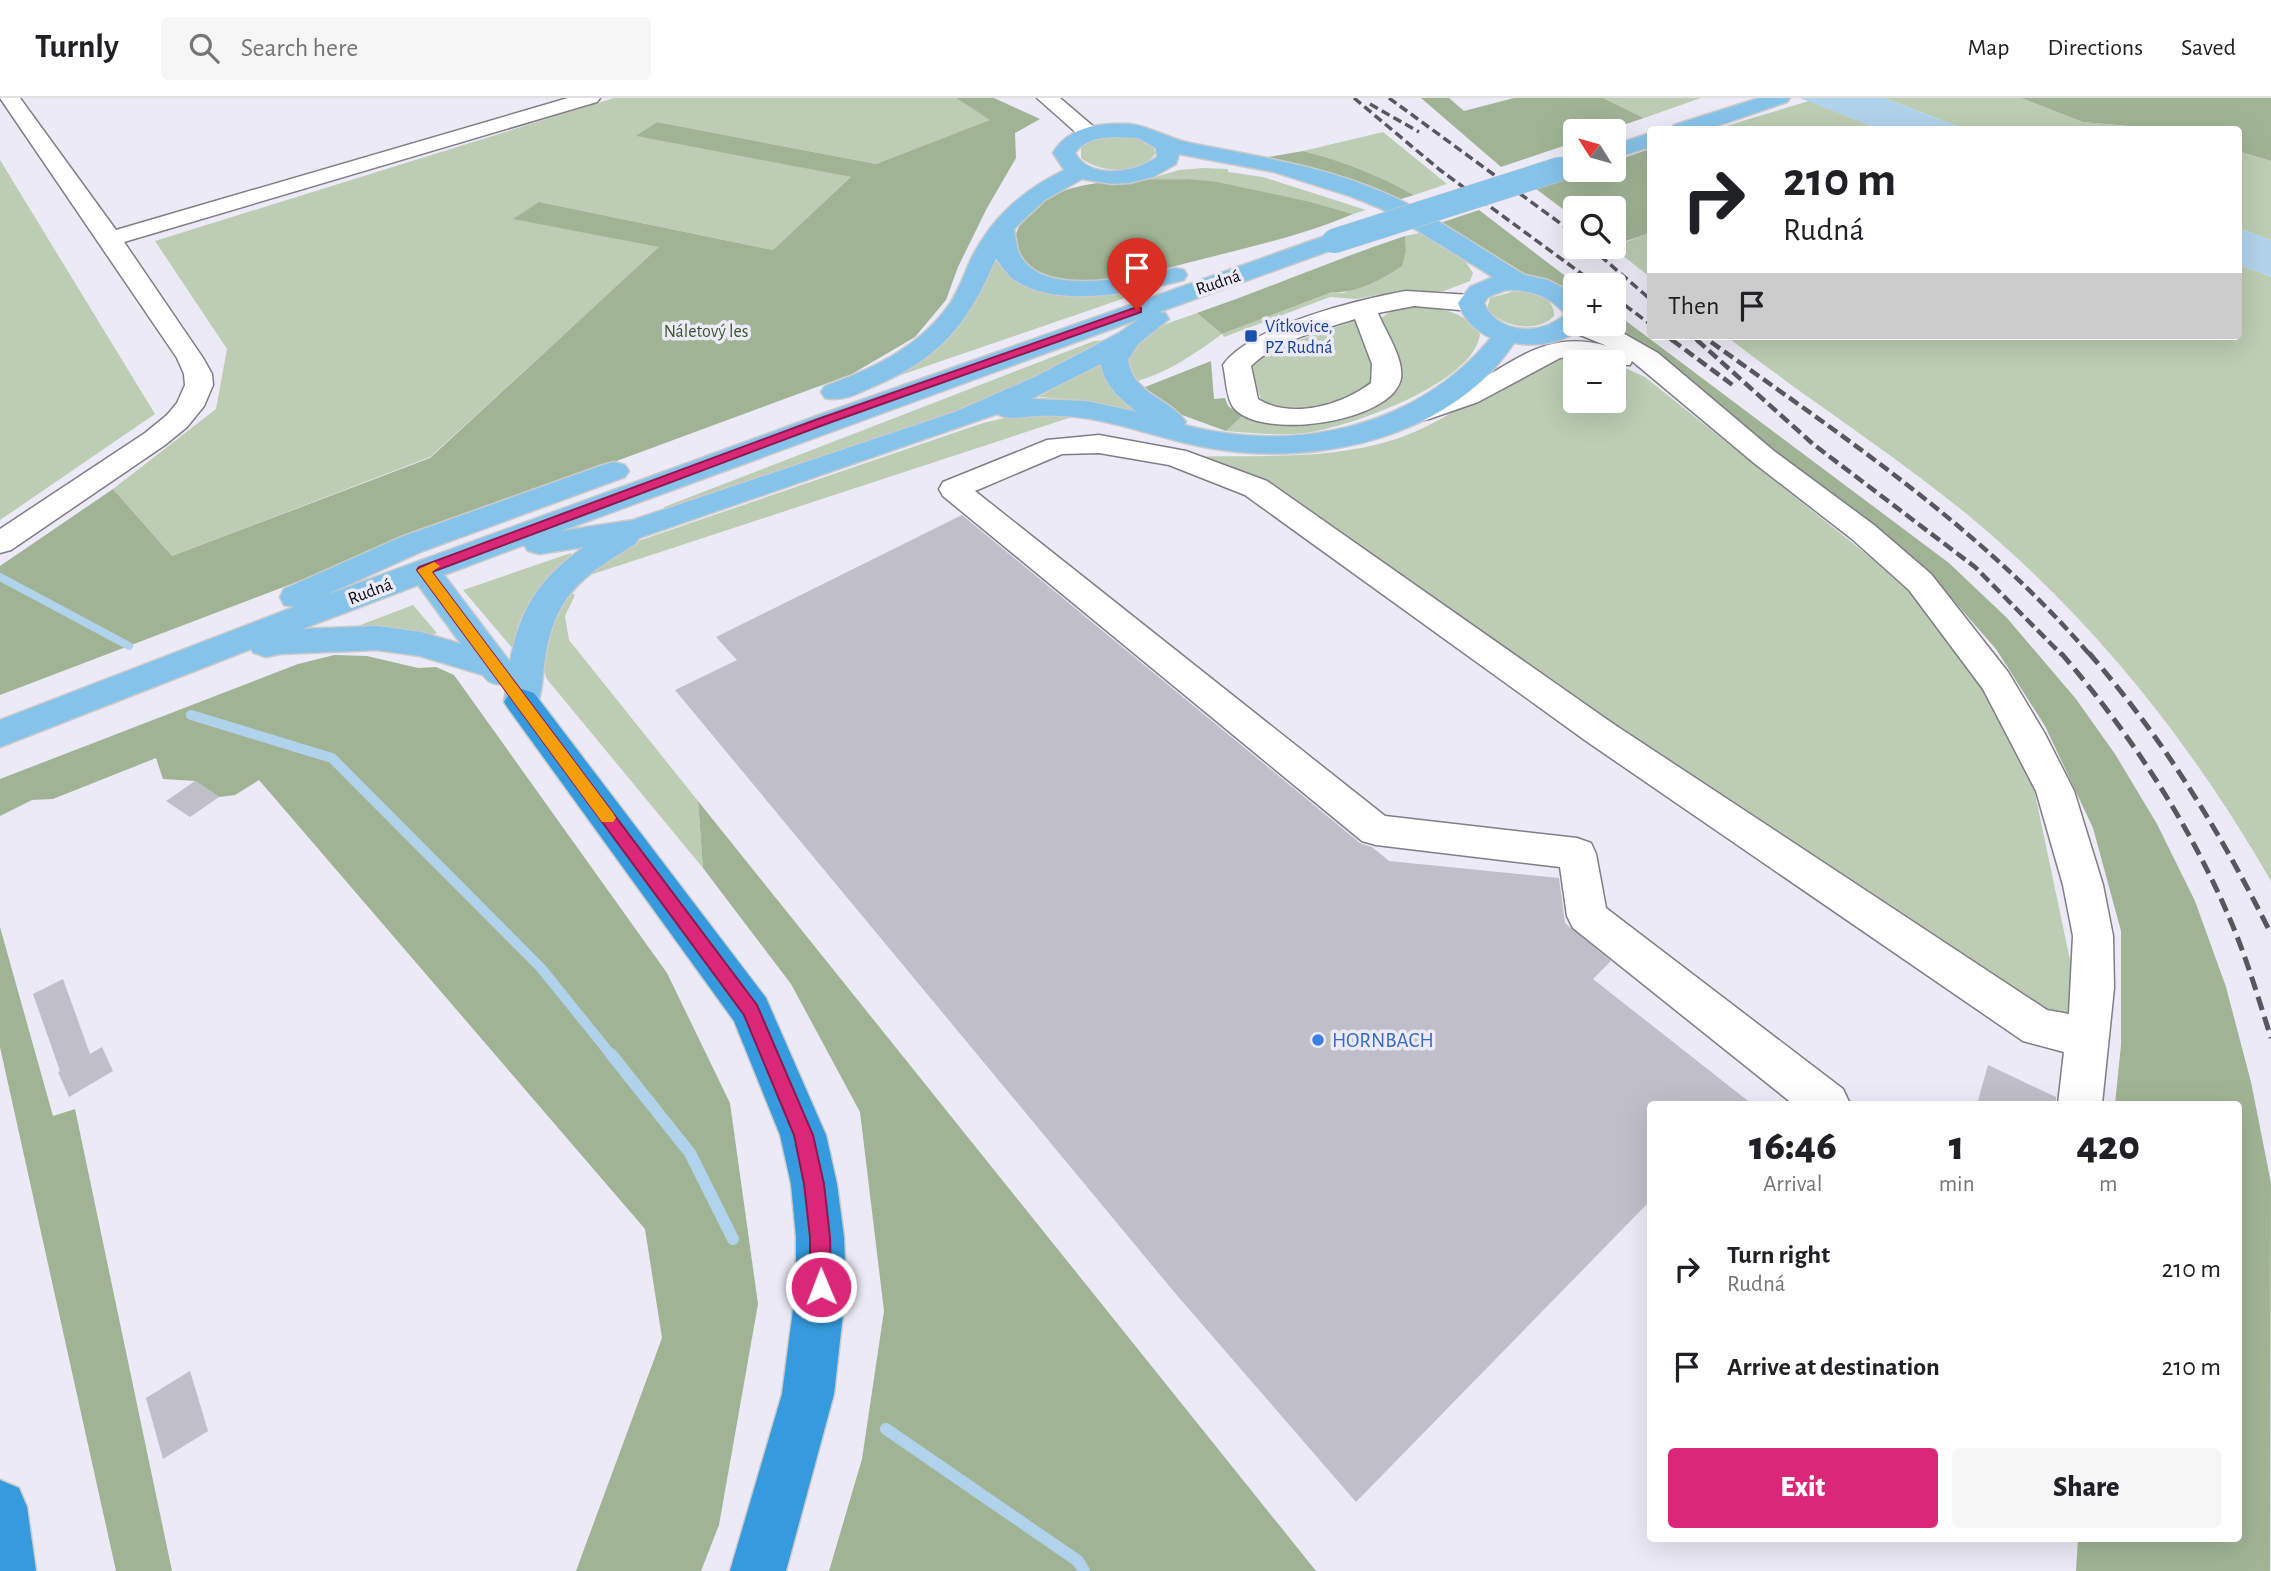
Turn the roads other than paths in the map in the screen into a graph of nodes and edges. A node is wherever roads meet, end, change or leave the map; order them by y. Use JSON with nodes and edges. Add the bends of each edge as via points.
{"nodes":[{"id":1,"x":10,"y":98,"type":"edge"},
{"id":2,"x":590,"y":98,"type":"edge"},
{"id":3,"x":1047,"y":98,"type":"edge"},
{"id":4,"x":1780,"y":98,"type":"edge"},
{"id":5,"x":492,"y":103,"type":"dead end"},
{"id":6,"x":517,"y":119,"type":"junction"},
{"id":7,"x":1694,"y":126,"type":"edge"},
{"id":8,"x":1090,"y":133,"type":"junction"},
{"id":9,"x":1647,"y":141,"type":"edge"},
{"id":10,"x":1626,"y":148,"type":"edge"},
{"id":11,"x":1162,"y":155,"type":"junction"},
{"id":12,"x":1563,"y":169,"type":"edge"},
{"id":13,"x":1081,"y":171,"type":"junction"},
{"id":14,"x":1002,"y":228,"type":"junction"},
{"id":15,"x":110,"y":239,"type":"junction"},
{"id":16,"x":1334,"y":241,"type":"junction"},
{"id":17,"x":1261,"y":267,"type":"junction"},
{"id":18,"x":1518,"y":282,"type":"junction"},
{"id":19,"x":1479,"y":295,"type":"junction"},
{"id":20,"x":1563,"y":296,"type":"edge"},
{"id":21,"x":1363,"y":308,"type":"junction"},
{"id":22,"x":1563,"y":328,"type":"edge"},
{"id":23,"x":1508,"y":334,"type":"junction"},
{"id":24,"x":1608,"y":336,"type":"edge"},
{"id":25,"x":1128,"y":339,"type":"junction"},
{"id":26,"x":1687,"y":394,"type":"junction"},
{"id":27,"x":1419,"y":413,"type":"junction"},
{"id":28,"x":965,"y":418,"type":"junction"},
{"id":29,"x":1192,"y":435,"type":"junction"},
{"id":30,"x":637,"y":529,"type":"junction"},
{"id":31,"x":0,"y":543,"type":"edge"},
{"id":32,"x":464,"y":555,"type":"junction"},
{"id":33,"x":424,"y":570,"type":"junction"},
{"id":34,"x":162,"y":670,"type":"junction"},
{"id":35,"x":508,"y":684,"type":"junction"},
{"id":36,"x":0,"y":734,"type":"edge"},
{"id":37,"x":2086,"y":1036,"type":"junction"},
{"id":38,"x":1823,"y":1101,"type":"edge"},
{"id":39,"x":2080,"y":1101,"type":"edge"},
{"id":40,"x":0,"y":1507,"type":"edge"},
{"id":41,"x":8,"y":1571,"type":"edge"},
{"id":42,"x":758,"y":1571,"type":"edge"}],
"edges":[{"from":1,"to":15,"type":"street"},
{"from":2,"to":6,"type":"street"},
{"from":3,"to":8,"type":"street"},
{"from":4,"to":7,"type":"main road"},
{"from":5,"to":6,"type":"street"},
{"from":6,"to":15,"type":"street"},
{"from":8,"to":11,"type":"main road","via":[[1135,131]]},
{"from":8,"to":13,"type":"main road","via":[[1072,142],[1064,153]]},
{"from":9,"to":10,"type":"main road"},
{"from":11,"to":13,"type":"main road","via":[[1143,174],[1100,176]]},
{"from":11,"to":18,"type":"main road","via":[[1182,149],[1316,175],[1390,204]]},
{"from":11,"to":19,"type":"main road","via":[[1248,170],[1340,195],[1404,222],[1475,266],[1482,274]]},
{"from":12,"to":16,"type":"main road","name":"Rudná","bridge":true},
{"from":13,"to":14,"type":"main road","via":[[1032,197]]},
{"from":14,"to":16,"type":"main road","via":[[1005,257],[1016,269],[1073,289],[1122,286]]},
{"from":14,"to":34,"type":"main road","via":[[951,321],[923,347],[873,377],[398,549],[339,574]]},
{"from":15,"to":31,"type":"street","via":[[196,368],[199,385],[177,421],[155,439]]},
{"from":16,"to":17,"type":"main road","name":"Rudná"},
{"from":17,"to":25,"type":"main road","via":[[1171,310]]},
{"from":17,"to":32,"type":"main road","name":"Rudná"},
{"from":18,"to":19,"type":"main road"},
{"from":18,"to":20,"type":"main road"},
{"from":19,"to":21,"type":"street"},
{"from":19,"to":23,"type":"main road","via":[[1472,309],[1480,321]]},
{"from":21,"to":21,"type":"street","via":[[1245,355],[1236,370],[1245,403],[1271,415],[1299,417],[1378,394],[1388,376]]},
{"from":22,"to":23,"type":"main road","via":[[1555,334]]},
{"from":23,"to":27,"type":"main road","via":[[1465,382]]},
{"from":24,"to":26,"type":"street","via":[[1638,352]]},
{"from":25,"to":28,"type":"main road"},
{"from":25,"to":29,"type":"main road","via":[[1114,360],[1121,379],[1143,402]]},
{"from":26,"to":27,"type":"street","via":[[1615,357],[1565,349],[1537,355],[1476,392]]},
{"from":26,"to":37,"type":"street","via":[[1920,582],[1996,681],[2055,791],[2083,885],[2093,936],[2093,988]]},
{"from":27,"to":29,"type":"main road","via":[[1303,444],[1254,445]]},
{"from":28,"to":29,"type":"main road","via":[[1066,406],[1100,410]]},
{"from":28,"to":30,"type":"main road"},
{"from":30,"to":32,"type":"main road"},
{"from":30,"to":35,"type":"main road","via":[[581,564],[547,599]]},
{"from":32,"to":33,"type":"main road","name":"Rudná"},
{"from":33,"to":34,"type":"main road","name":"Rudná"},
{"from":33,"to":35,"type":"main road"},
{"from":34,"to":35,"type":"main road","via":[[280,642],[357,638],[421,644]]},
{"from":34,"to":36,"type":"main road","name":"Rudná"},
{"from":35,"to":42,"type":"highway","via":[[751,1011],[803,1135],[814,1184],[821,1287],[808,1394]]},
{"from":37,"to":38,"type":"street","via":[[2038,1028],[1599,732],[1255,488],[1176,457],[1099,444],[1057,446],[954,489],[1376,830],[1577,854],[1587,916]]},
{"from":37,"to":39,"type":"street"},
{"from":40,"to":41,"type":"highway"}]}
